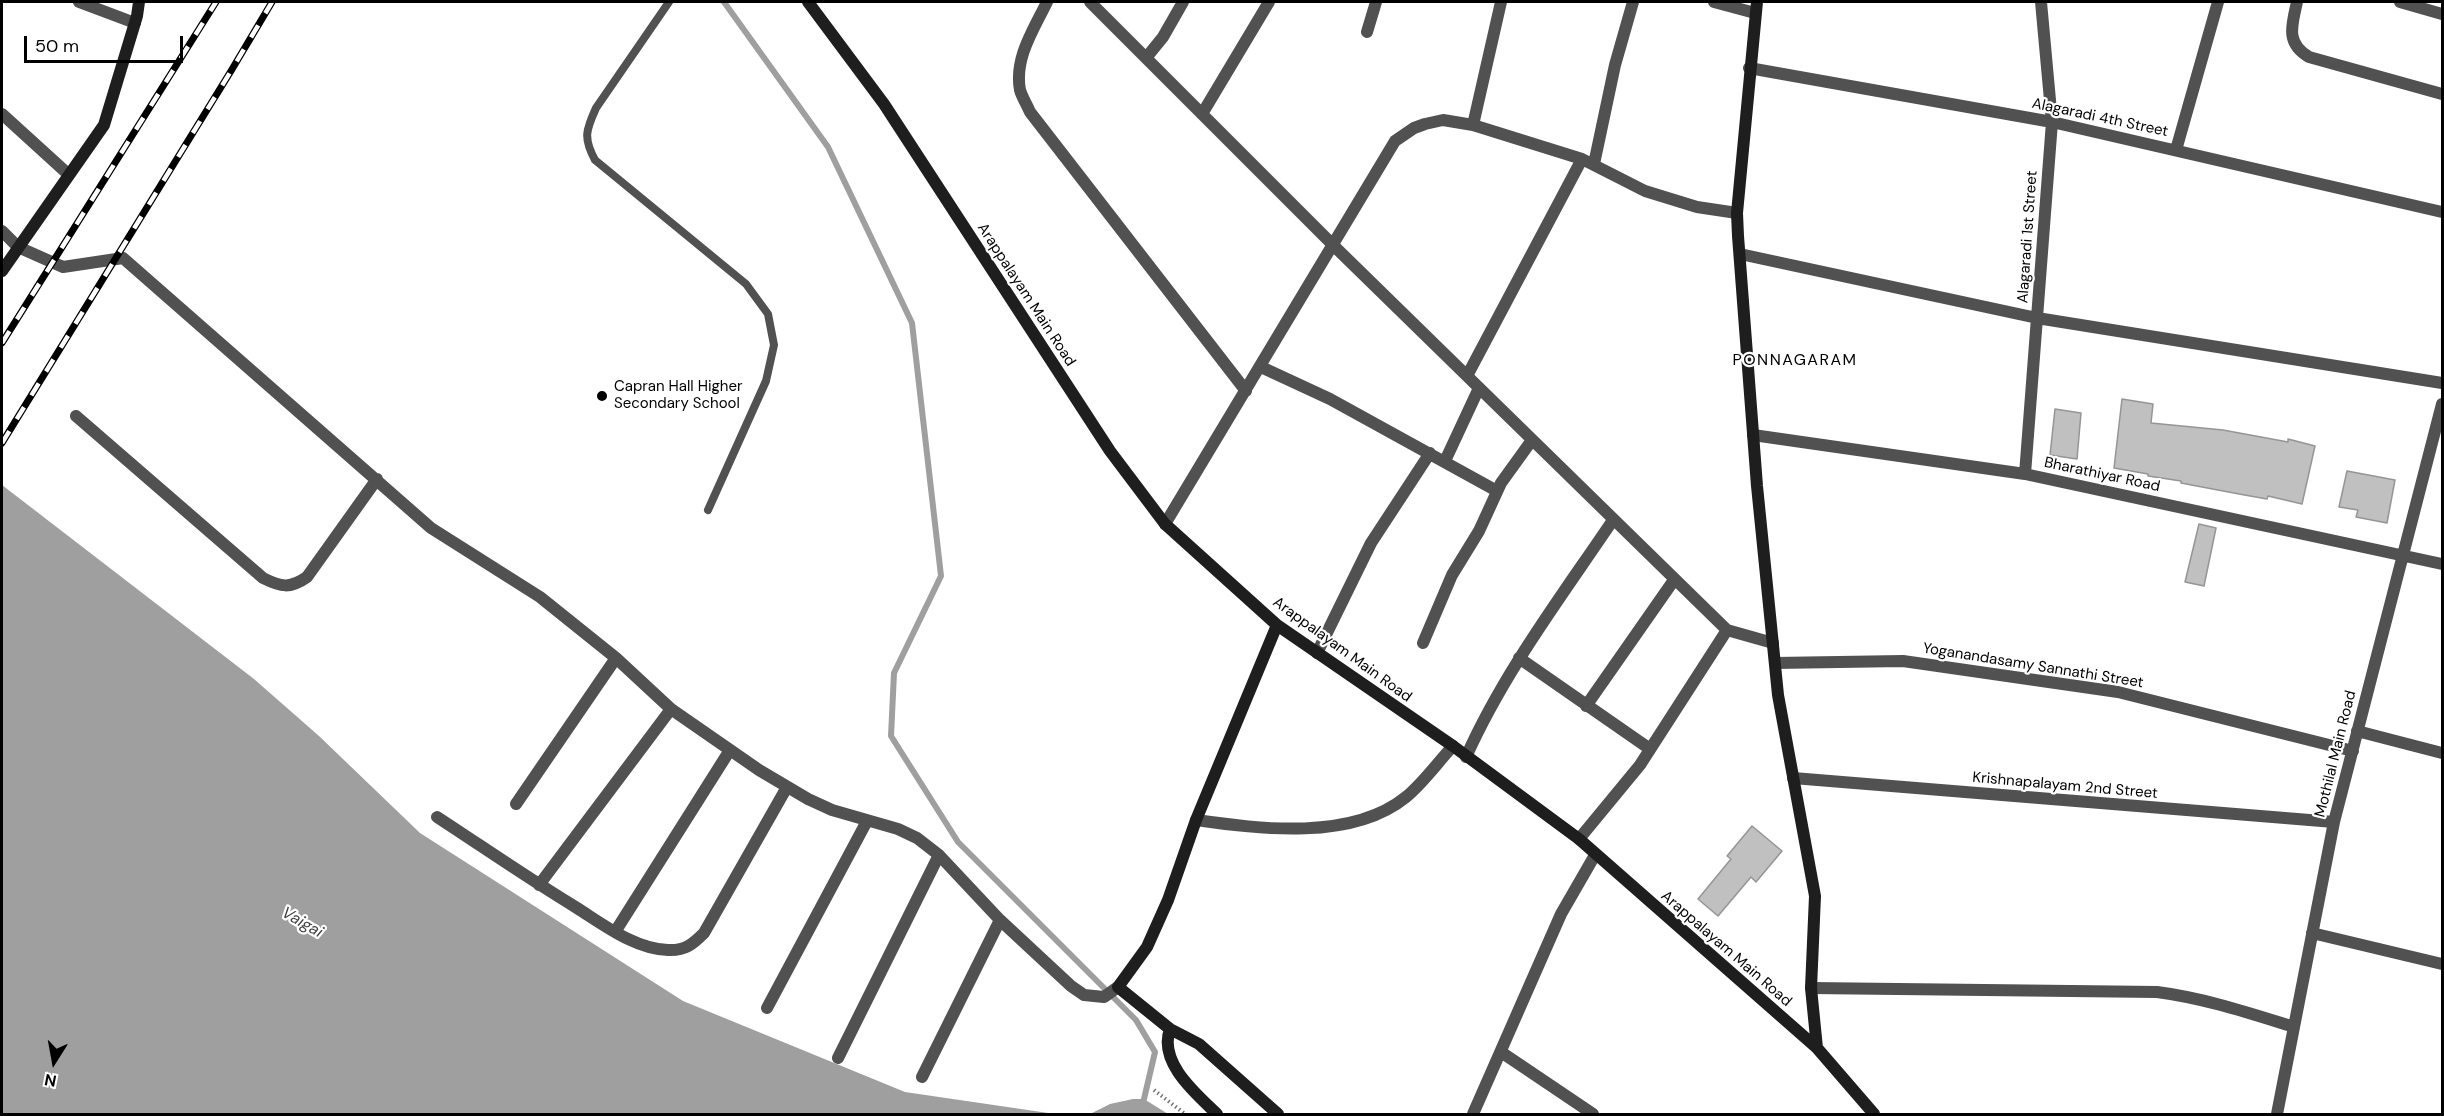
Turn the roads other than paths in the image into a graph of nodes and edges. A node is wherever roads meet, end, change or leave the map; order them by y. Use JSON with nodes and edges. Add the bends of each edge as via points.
{"nodes":[{"id":1,"x":79,"y":2,"type":"edge"},
{"id":2,"x":139,"y":2,"type":"edge"},
{"id":3,"x":669,"y":2,"type":"edge"},
{"id":4,"x":808,"y":2,"type":"edge"},
{"id":5,"x":1047,"y":2,"type":"edge"},
{"id":6,"x":1090,"y":2,"type":"edge"},
{"id":7,"x":1182,"y":2,"type":"edge"},
{"id":8,"x":1269,"y":2,"type":"edge"},
{"id":9,"x":1376,"y":2,"type":"edge"},
{"id":10,"x":1501,"y":2,"type":"edge"},
{"id":11,"x":1633,"y":2,"type":"edge"},
{"id":12,"x":1714,"y":2,"type":"edge"},
{"id":13,"x":2041,"y":2,"type":"edge"},
{"id":14,"x":2218,"y":2,"type":"edge"},
{"id":15,"x":2297,"y":2,"type":"edge"},
{"id":16,"x":2400,"y":2,"type":"edge"},
{"id":17,"x":1756,"y":8,"type":"edge"},
{"id":18,"x":2442,"y":14,"type":"edge"},
{"id":19,"x":135,"y":23,"type":"junction"},
{"id":20,"x":1367,"y":32,"type":"dead end"},
{"id":21,"x":1146,"y":58,"type":"junction"},
{"id":22,"x":1749,"y":68,"type":"junction"},
{"id":23,"x":2442,"y":94,"type":"edge"},
{"id":24,"x":2,"y":114,"type":"edge"},
{"id":25,"x":1202,"y":114,"type":"junction"},
{"id":26,"x":2052,"y":122,"type":"junction"},
{"id":27,"x":1473,"y":125,"type":"junction"},
{"id":28,"x":2176,"y":150,"type":"junction"},
{"id":29,"x":1588,"y":162,"type":"junction"},
{"id":30,"x":68,"y":174,"type":"junction"},
{"id":31,"x":2442,"y":212,"type":"edge"},
{"id":32,"x":1737,"y":213,"type":"junction"},
{"id":33,"x":2,"y":231,"type":"edge"},
{"id":34,"x":1334,"y":246,"type":"junction"},
{"id":35,"x":18,"y":247,"type":"junction"},
{"id":36,"x":1740,"y":254,"type":"junction"},
{"id":37,"x":2,"y":271,"type":"edge"},
{"id":38,"x":2037,"y":318,"type":"junction"},
{"id":39,"x":1261,"y":367,"type":"junction"},
{"id":40,"x":1467,"y":376,"type":"junction"},
{"id":41,"x":2442,"y":383,"type":"edge"},
{"id":42,"x":1479,"y":388,"type":"junction"},
{"id":43,"x":1246,"y":391,"type":"junction"},
{"id":44,"x":2442,"y":404,"type":"edge"},
{"id":45,"x":76,"y":416,"type":"dead end"},
{"id":46,"x":1753,"y":435,"type":"junction"},
{"id":47,"x":1532,"y":440,"type":"junction"},
{"id":48,"x":1430,"y":453,"type":"junction"},
{"id":49,"x":1446,"y":461,"type":"junction"},
{"id":50,"x":2025,"y":474,"type":"junction"},
{"id":51,"x":377,"y":479,"type":"junction"},
{"id":52,"x":1497,"y":491,"type":"junction"},
{"id":53,"x":708,"y":510,"type":"dead end"},
{"id":54,"x":1613,"y":520,"type":"junction"},
{"id":55,"x":1165,"y":524,"type":"junction"},
{"id":56,"x":2404,"y":554,"type":"junction"},
{"id":57,"x":2442,"y":564,"type":"edge"},
{"id":58,"x":1674,"y":580,"type":"junction"},
{"id":59,"x":1277,"y":625,"type":"junction"},
{"id":60,"x":1727,"y":630,"type":"junction"},
{"id":61,"x":1423,"y":643,"type":"dead end"},
{"id":62,"x":1773,"y":643,"type":"junction"},
{"id":63,"x":1317,"y":653,"type":"junction"},
{"id":64,"x":616,"y":658,"type":"junction"},
{"id":65,"x":1519,"y":658,"type":"junction"},
{"id":66,"x":1775,"y":663,"type":"junction"},
{"id":67,"x":1586,"y":706,"type":"junction"},
{"id":68,"x":671,"y":709,"type":"junction"},
{"id":69,"x":2358,"y":731,"type":"junction"},
{"id":70,"x":1453,"y":746,"type":"junction"},
{"id":71,"x":1650,"y":749,"type":"junction"},
{"id":72,"x":730,"y":750,"type":"junction"},
{"id":73,"x":2353,"y":751,"type":"junction"},
{"id":74,"x":2442,"y":753,"type":"edge"},
{"id":75,"x":1466,"y":758,"type":"junction"},
{"id":76,"x":1793,"y":778,"type":"junction"},
{"id":77,"x":788,"y":788,"type":"junction"},
{"id":78,"x":516,"y":804,"type":"dead end"},
{"id":79,"x":437,"y":817,"type":"dead end"},
{"id":80,"x":1196,"y":820,"type":"junction"},
{"id":81,"x":867,"y":821,"type":"junction"},
{"id":82,"x":2334,"y":822,"type":"junction"},
{"id":83,"x":1579,"y":839,"type":"junction"},
{"id":84,"x":939,"y":855,"type":"junction"},
{"id":85,"x":1595,"y":855,"type":"junction"},
{"id":86,"x":539,"y":885,"type":"junction"},
{"id":87,"x":1000,"y":920,"type":"junction"},
{"id":88,"x":615,"y":932,"type":"junction"},
{"id":89,"x":2312,"y":933,"type":"junction"},
{"id":90,"x":2442,"y":964,"type":"edge"},
{"id":91,"x":1811,"y":988,"type":"junction"},
{"id":92,"x":1112,"y":991,"type":"junction"},
{"id":93,"x":767,"y":1008,"type":"dead end"},
{"id":94,"x":2294,"y":1027,"type":"junction"},
{"id":95,"x":1170,"y":1029,"type":"junction"},
{"id":96,"x":1817,"y":1048,"type":"junction"},
{"id":97,"x":1501,"y":1052,"type":"junction"},
{"id":98,"x":838,"y":1058,"type":"dead end"},
{"id":99,"x":922,"y":1077,"type":"dead end"},
{"id":100,"x":1217,"y":1114,"type":"edge"},
{"id":101,"x":1278,"y":1114,"type":"edge"},
{"id":102,"x":1473,"y":1114,"type":"edge"},
{"id":103,"x":1593,"y":1114,"type":"edge"},
{"id":104,"x":1874,"y":1114,"type":"edge"},
{"id":105,"x":2277,"y":1114,"type":"edge"}],
"edges":[{"from":1,"to":19,"type":"street"},
{"from":2,"to":19,"type":"street"},
{"from":3,"to":53,"type":"lane","via":[[596,108],[587,127],[586,145],[594,159],[746,284],[768,314],[774,345],[766,381]]},
{"from":4,"to":55,"type":"street","name":"Arappalayam Main Road","via":[[884,104],[1110,451]]},
{"from":5,"to":43,"type":"street","via":[[1024,49],[1019,72],[1020,92],[1030,112]]},
{"from":6,"to":21,"type":"street"},
{"from":7,"to":21,"type":"street"},
{"from":8,"to":25,"type":"street"},
{"from":9,"to":20,"type":"street"},
{"from":10,"to":27,"type":"street"},
{"from":11,"to":29,"type":"street"},
{"from":12,"to":17,"type":"street"},
{"from":13,"to":26,"type":"street","name":"Alagaradi 1st Street"},
{"from":14,"to":28,"type":"street"},
{"from":15,"to":23,"type":"street","via":[[2292,39],[2299,51]]},
{"from":16,"to":18,"type":"street"},
{"from":17,"to":22,"type":"street"},
{"from":19,"to":30,"type":"street","via":[[104,125]]},
{"from":21,"to":25,"type":"street"},
{"from":22,"to":26,"type":"street","name":"Alagaradi 4th Street"},
{"from":22,"to":32,"type":"street"},
{"from":24,"to":30,"type":"street"},
{"from":25,"to":34,"type":"street"},
{"from":26,"to":28,"type":"street","name":"Alagaradi 4th Street"},
{"from":26,"to":38,"type":"street","name":"Alagaradi 1st Street"},
{"from":27,"to":29,"type":"street"},
{"from":27,"to":34,"type":"street","via":[[1443,120],[1414,128],[1395,141]]},
{"from":28,"to":31,"type":"street","name":"Alagaradi 4th Street"},
{"from":29,"to":32,"type":"street","via":[[1645,191],[1697,207]]},
{"from":29,"to":40,"type":"street"},
{"from":30,"to":35,"type":"street"},
{"from":32,"to":36,"type":"street"},
{"from":33,"to":35,"type":"street"},
{"from":34,"to":39,"type":"street"},
{"from":34,"to":40,"type":"street"},
{"from":35,"to":37,"type":"street"},
{"from":35,"to":51,"type":"street","via":[[63,267],[123,258]]},
{"from":36,"to":38,"type":"street"},
{"from":36,"to":46,"type":"street"},
{"from":38,"to":41,"type":"street"},
{"from":38,"to":50,"type":"street","name":"Alagaradi 1st Street"},
{"from":39,"to":43,"type":"street"},
{"from":39,"to":48,"type":"street"},
{"from":40,"to":42,"type":"street"},
{"from":42,"to":47,"type":"street"},
{"from":42,"to":49,"type":"street"},
{"from":43,"to":55,"type":"street"},
{"from":44,"to":56,"type":"street","name":"Mothilal Main Road"},
{"from":45,"to":51,"type":"street","via":[[263,578],[285,586],[307,578]]},
{"from":46,"to":50,"type":"street","name":"Bharathiyar Road"},
{"from":46,"to":62,"type":"street"},
{"from":47,"to":52,"type":"street"},
{"from":47,"to":54,"type":"street"},
{"from":48,"to":49,"type":"street"},
{"from":48,"to":63,"type":"street","via":[[1371,543]]},
{"from":49,"to":52,"type":"street"},
{"from":50,"to":56,"type":"street","name":"Bharathiyar Road"},
{"from":51,"to":64,"type":"street","via":[[431,528],[540,597]]},
{"from":52,"to":61,"type":"street","via":[[1479,531],[1452,575]]},
{"from":54,"to":58,"type":"street"},
{"from":54,"to":65,"type":"street"},
{"from":55,"to":59,"type":"street","name":"Arappalayam Main Road"},
{"from":56,"to":57,"type":"street","name":"Bharathiyar Road"},
{"from":56,"to":69,"type":"street","name":"Mothilal Main Road"},
{"from":58,"to":60,"type":"street"},
{"from":58,"to":67,"type":"street"},
{"from":59,"to":63,"type":"street","name":"Arappalayam Main Road"},
{"from":59,"to":80,"type":"street"},
{"from":60,"to":62,"type":"street"},
{"from":60,"to":71,"type":"street"},
{"from":62,"to":66,"type":"street"},
{"from":63,"to":70,"type":"street","name":"Arappalayam Main Road"},
{"from":64,"to":68,"type":"street"},
{"from":64,"to":78,"type":"street"},
{"from":65,"to":67,"type":"street"},
{"from":65,"to":75,"type":"street"},
{"from":66,"to":73,"type":"street","name":"Yoganandasamy Sannathi Street","via":[[1903,661],[2107,691]]},
{"from":66,"to":76,"type":"street"},
{"from":67,"to":71,"type":"street"},
{"from":68,"to":72,"type":"street"},
{"from":68,"to":86,"type":"street"},
{"from":69,"to":73,"type":"street","name":"Mothilal Main Road"},
{"from":69,"to":74,"type":"street"},
{"from":70,"to":75,"type":"street","name":"Arappalayam Main Road"},
{"from":70,"to":80,"type":"street","via":[[1406,797],[1371,816],[1322,827],[1266,829]]},
{"from":71,"to":83,"type":"street"},
{"from":72,"to":77,"type":"street"},
{"from":72,"to":88,"type":"street"},
{"from":73,"to":82,"type":"street","name":"Mothilal Main Road"},
{"from":75,"to":83,"type":"street","name":"Arappalayam Main Road"},
{"from":76,"to":82,"type":"street","name":"Krishnapalayam 2nd Street"},
{"from":76,"to":91,"type":"street","via":[[1815,896]]},
{"from":77,"to":81,"type":"street","via":[[832,810]]},
{"from":77,"to":88,"type":"street","via":[[704,933],[690,948],[668,950],[644,945]]},
{"from":79,"to":86,"type":"street"},
{"from":80,"to":92,"type":"street","via":[[1147,947]]},
{"from":81,"to":84,"type":"street","via":[[898,829]]},
{"from":81,"to":93,"type":"street"},
{"from":82,"to":89,"type":"street","name":"Mothilal Main Road"},
{"from":83,"to":85,"type":"street","name":"Arappalayam Main Road"},
{"from":84,"to":87,"type":"street"},
{"from":84,"to":98,"type":"street"},
{"from":85,"to":96,"type":"street","name":"Arappalayam Main Road"},
{"from":85,"to":97,"type":"street","via":[[1561,914]]},
{"from":86,"to":88,"type":"street"},
{"from":87,"to":92,"type":"street","via":[[1084,995]]},
{"from":87,"to":99,"type":"street"},
{"from":89,"to":90,"type":"street"},
{"from":89,"to":94,"type":"street","name":"Mothilal Main Road"},
{"from":91,"to":94,"type":"street","via":[[2157,992],[2185,995]]},
{"from":91,"to":96,"type":"street"},
{"from":92,"to":95,"type":"street"},
{"from":94,"to":105,"type":"street","name":"Mothilal Main Road"},
{"from":95,"to":100,"type":"street","via":[[1166,1040],[1171,1059],[1191,1089]]},
{"from":95,"to":101,"type":"street","via":[[1199,1044]]},
{"from":96,"to":104,"type":"street","name":"Arappalayam Main Road"},
{"from":97,"to":102,"type":"street"},
{"from":97,"to":103,"type":"street"}]}
